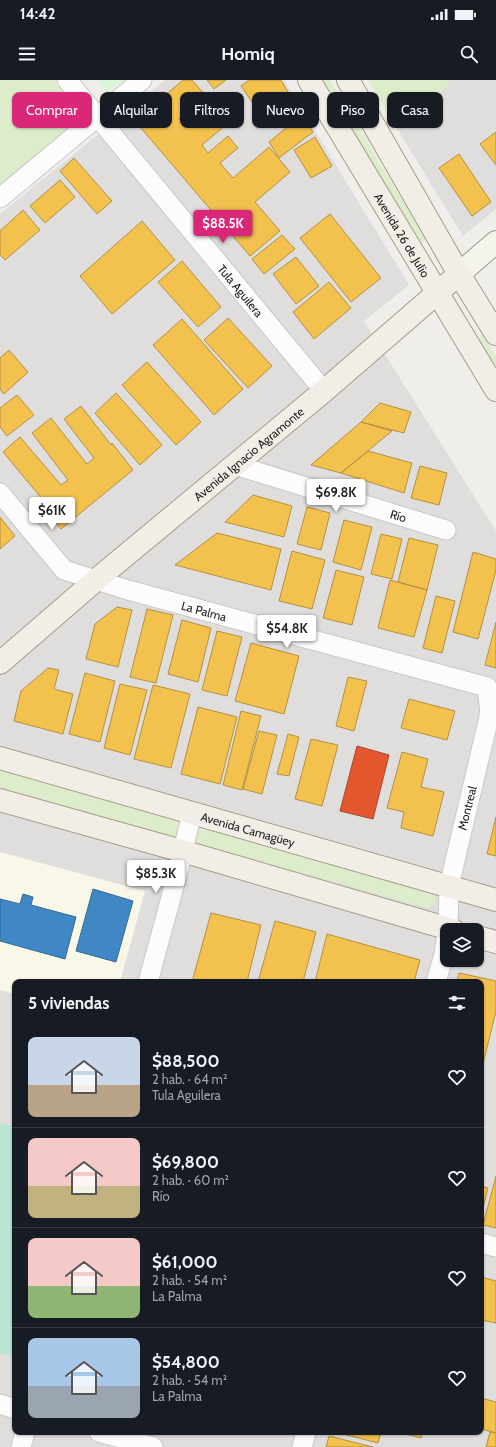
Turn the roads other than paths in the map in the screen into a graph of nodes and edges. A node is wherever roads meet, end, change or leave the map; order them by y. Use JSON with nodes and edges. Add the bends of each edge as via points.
{"nodes":[{"id":1,"x":67,"y":80,"type":"edge"},
{"id":2,"x":142,"y":80,"type":"edge"},
{"id":3,"x":309,"y":80,"type":"edge"},
{"id":4,"x":348,"y":80,"type":"edge"},
{"id":5,"x":98,"y":116,"type":"junction"},
{"id":6,"x":0,"y":198,"type":"edge"},
{"id":7,"x":496,"y":242,"type":"edge"},
{"id":8,"x":459,"y":274,"type":"junction"},
{"id":9,"x":438,"y":293,"type":"junction"},
{"id":10,"x":496,"y":334,"type":"edge"},
{"id":11,"x":496,"y":390,"type":"edge"},
{"id":12,"x":324,"y":391,"type":"junction"},
{"id":13,"x":235,"y":465,"type":"junction"},
{"id":14,"x":0,"y":493,"type":"edge"},
{"id":15,"x":446,"y":530,"type":"dead end"},
{"id":16,"x":96,"y":580,"type":"junction"},
{"id":17,"x":0,"y":663,"type":"edge"},
{"id":18,"x":488,"y":687,"type":"joint"},
{"id":19,"x":0,"y":758,"type":"edge"},
{"id":20,"x":0,"y":800,"type":"edge"},
{"id":21,"x":192,"y":813,"type":"junction"},
{"id":22,"x":182,"y":851,"type":"junction"},
{"id":23,"x":449,"y":886,"type":"junction"},
{"id":24,"x":496,"y":900,"type":"edge"},
{"id":25,"x":449,"y":923,"type":"edge"},
{"id":26,"x":440,"y":928,"type":"edge"},
{"id":27,"x":484,"y":939,"type":"edge"},
{"id":28,"x":496,"y":942,"type":"edge"},
{"id":29,"x":440,"y":967,"type":"edge"},
{"id":30,"x":149,"y":979,"type":"edge"},
{"id":31,"x":437,"y":979,"type":"edge"},
{"id":32,"x":484,"y":1244,"type":"edge"},
{"id":33,"x":496,"y":1247,"type":"edge"},
{"id":34,"x":0,"y":1404,"type":"edge"},
{"id":35,"x":12,"y":1408,"type":"edge"},
{"id":36,"x":24,"y":1435,"type":"edge"},
{"id":37,"x":110,"y":1435,"type":"edge"},
{"id":38,"x":305,"y":1435,"type":"edge"},
{"id":39,"x":21,"y":1447,"type":"edge"},
{"id":40,"x":153,"y":1447,"type":"edge"},
{"id":41,"x":302,"y":1447,"type":"edge"}],
"edges":[{"from":1,"to":5,"type":"street","name":"Tula Aguilera"},
{"from":2,"to":5,"type":"street"},
{"from":3,"to":9,"type":"main road","name":"Avenida 26 de Julio"},
{"from":4,"to":8,"type":"main road"},
{"from":5,"to":6,"type":"street"},
{"from":5,"to":12,"type":"street","name":"Tula Aguilera"},
{"from":7,"to":8,"type":"main road","name":"Avenida Ignacio Agramonte"},
{"from":8,"to":9,"type":"main road","name":"Avenida Ignacio Agramonte"},
{"from":8,"to":10,"type":"main road"},
{"from":9,"to":11,"type":"main road","name":"Avenida 26 de Julio"},
{"from":9,"to":12,"type":"main road","name":"Avenida Ignacio Agramonte"},
{"from":12,"to":13,"type":"main road","name":"Avenida Ignacio Agramonte"},
{"from":13,"to":15,"type":"street","name":"Río"},
{"from":13,"to":16,"type":"main road","name":"Avenida Ignacio Agramonte"},
{"from":14,"to":16,"type":"street","name":"La Palma","via":[[64,570]]},
{"from":16,"to":17,"type":"main road","name":"Avenida Ignacio Agramonte"},
{"from":16,"to":18,"type":"street","name":"La Palma"},
{"from":18,"to":23,"type":"street","name":"Montreal","via":[[490,713]]},
{"from":19,"to":21,"type":"main road","name":"Avenida Camagüey"},
{"from":20,"to":22,"type":"main road"},
{"from":21,"to":22,"type":"street"},
{"from":21,"to":23,"type":"main road","name":"Avenida Camagüey"},
{"from":22,"to":26,"type":"main road"},
{"from":22,"to":30,"type":"street"},
{"from":23,"to":24,"type":"main road","name":"Avenida Camagüey"},
{"from":23,"to":25,"type":"street","name":"Montreal"},
{"from":27,"to":28,"type":"main road"},
{"from":29,"to":31,"type":"street","name":"Montreal"},
{"from":32,"to":33,"type":"street"},
{"from":34,"to":35,"type":"street"},
{"from":36,"to":39,"type":"street"},
{"from":37,"to":40,"type":"street"},
{"from":38,"to":41,"type":"street"}]}
